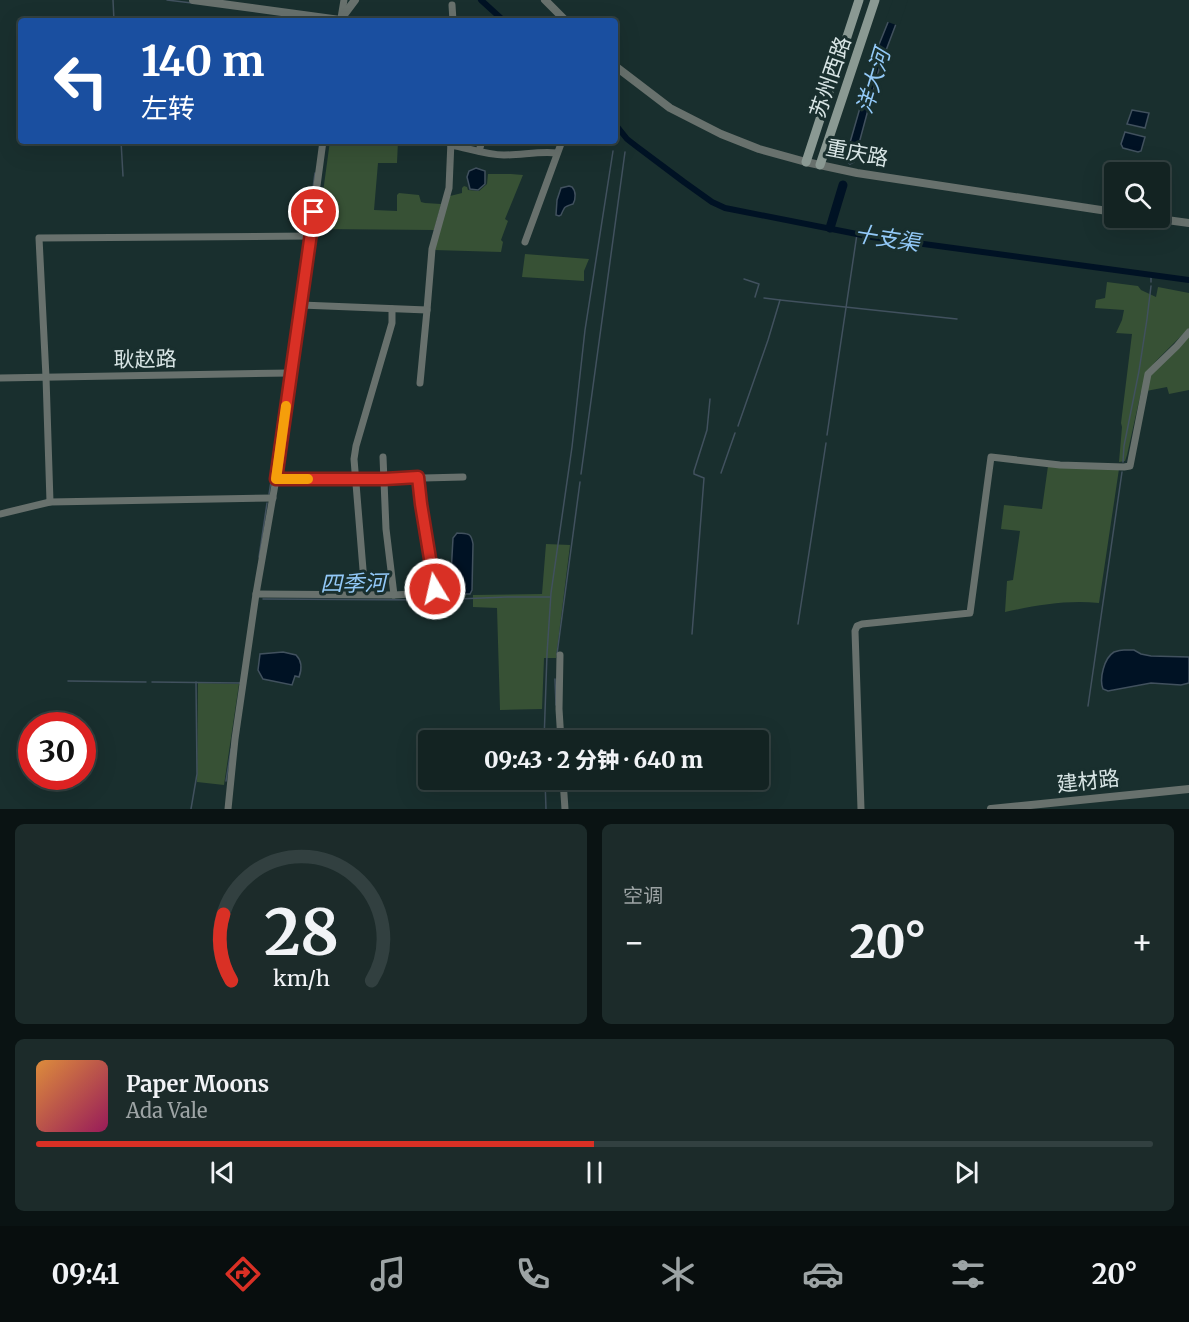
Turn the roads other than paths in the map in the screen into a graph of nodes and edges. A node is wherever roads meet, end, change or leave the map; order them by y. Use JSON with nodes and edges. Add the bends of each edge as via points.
{"nodes":[{"id":1,"x":199,"y":0,"type":"edge"},
{"id":2,"x":344,"y":0,"type":"edge"},
{"id":3,"x":355,"y":0,"type":"edge"},
{"id":4,"x":545,"y":0,"type":"edge"},
{"id":5,"x":859,"y":0,"type":"edge"},
{"id":6,"x":875,"y":0,"type":"edge"},
{"id":7,"x":452,"y":5,"type":"dead end"},
{"id":8,"x":322,"y":18,"type":"edge"},
{"id":9,"x":343,"y":18,"type":"edge"},
{"id":10,"x":345,"y":18,"type":"edge"},
{"id":11,"x":453,"y":18,"type":"edge"},
{"id":12,"x":563,"y":18,"type":"edge"},
{"id":13,"x":618,"y":68,"type":"edge"},
{"id":14,"x":821,"y":116,"type":"junction"},
{"id":15,"x":834,"y":121,"type":"junction"},
{"id":16,"x":323,"y":144,"type":"edge"},
{"id":17,"x":451,"y":144,"type":"edge"},
{"id":18,"x":454,"y":144,"type":"edge"},
{"id":19,"x":481,"y":144,"type":"edge"},
{"id":20,"x":561,"y":144,"type":"edge"},
{"id":21,"x":479,"y":151,"type":"junction"},
{"id":22,"x":557,"y":153,"type":"junction"},
{"id":23,"x":806,"y":162,"type":"junction"},
{"id":24,"x":820,"y":165,"type":"junction"},
{"id":25,"x":1104,"y":210,"type":"edge"},
{"id":26,"x":1170,"y":220,"type":"edge"},
{"id":27,"x":1189,"y":223,"type":"edge"},
{"id":28,"x":310,"y":236,"type":"junction"},
{"id":29,"x":525,"y":242,"type":"dead end"},
{"id":30,"x":301,"y":305,"type":"junction"},
{"id":31,"x":392,"y":309,"type":"junction"},
{"id":32,"x":427,"y":310,"type":"junction"},
{"id":33,"x":1189,"y":332,"type":"edge"},
{"id":34,"x":290,"y":373,"type":"junction"},
{"id":35,"x":46,"y":377,"type":"junction"},
{"id":36,"x":0,"y":378,"type":"edge"},
{"id":37,"x":420,"y":383,"type":"dead end"},
{"id":38,"x":383,"y":457,"type":"dead end"},
{"id":39,"x":418,"y":477,"type":"junction"},
{"id":40,"x":463,"y":477,"type":"dead end"},
{"id":41,"x":276,"y":479,"type":"junction"},
{"id":42,"x":357,"y":479,"type":"junction"},
{"id":43,"x":385,"y":479,"type":"junction"},
{"id":44,"x":273,"y":498,"type":"junction"},
{"id":45,"x":50,"y":502,"type":"junction"},
{"id":46,"x":0,"y":514,"type":"edge"},
{"id":47,"x":256,"y":594,"type":"junction"},
{"id":48,"x":365,"y":594,"type":"junction"},
{"id":49,"x":394,"y":595,"type":"junction"},
{"id":50,"x":560,"y":655,"type":"dead end"},
{"id":51,"x":560,"y":730,"type":"edge"},
{"id":52,"x":1189,"y":789,"type":"edge"},
{"id":53,"x":564,"y":790,"type":"edge"},
{"id":54,"x":1069,"y":805,"type":"edge"},
{"id":55,"x":228,"y":809,"type":"edge"},
{"id":56,"x":565,"y":809,"type":"edge"},
{"id":57,"x":861,"y":809,"type":"edge"},
{"id":58,"x":991,"y":809,"type":"edge"}],
"edges":[{"from":1,"to":8,"type":"street"},
{"from":2,"to":9,"type":"street"},
{"from":3,"to":10,"type":"street"},
{"from":4,"to":12,"type":"street"},
{"from":5,"to":14,"type":"main road","name":"苏州西路"},
{"from":6,"to":15,"type":"main road","name":"苏州西路"},
{"from":7,"to":11,"type":"street"},
{"from":13,"to":23,"type":"street","name":"重庆路","via":[[670,108],[721,134]]},
{"from":14,"to":15,"type":"street"},
{"from":14,"to":23,"type":"main road","name":"苏州西路"},
{"from":15,"to":24,"type":"main road","name":"苏州西路"},
{"from":16,"to":28,"type":"street"},
{"from":17,"to":32,"type":"street","via":[[449,188],[432,249]]},
{"from":18,"to":21,"type":"street"},
{"from":19,"to":21,"type":"street"},
{"from":20,"to":22,"type":"street"},
{"from":21,"to":22,"type":"street","via":[[501,155]]},
{"from":22,"to":29,"type":"street"},
{"from":23,"to":24,"type":"street","name":"重庆路"},
{"from":24,"to":25,"type":"street","name":"重庆路"},
{"from":26,"to":27,"type":"street"},
{"from":28,"to":30,"type":"street"},
{"from":28,"to":35,"type":"street","via":[[39,238]]},
{"from":30,"to":31,"type":"street"},
{"from":30,"to":34,"type":"street"},
{"from":31,"to":32,"type":"street"},
{"from":31,"to":42,"type":"street","via":[[392,323],[357,436]]},
{"from":32,"to":37,"type":"street"},
{"from":33,"to":57,"type":"street","via":[[1148,374],[1130,466],[1060,465],[991,457],[970,613],[857,626]]},
{"from":34,"to":35,"type":"street","name":"耿赵路"},
{"from":34,"to":41,"type":"street"},
{"from":35,"to":36,"type":"street","name":"耿赵路"},
{"from":35,"to":45,"type":"street"},
{"from":38,"to":43,"type":"street"},
{"from":39,"to":40,"type":"street"},
{"from":39,"to":43,"type":"street"},
{"from":39,"to":49,"type":"street","via":[[435,589],[429,593]]},
{"from":41,"to":42,"type":"street"},
{"from":41,"to":44,"type":"street"},
{"from":42,"to":43,"type":"street"},
{"from":42,"to":48,"type":"street"},
{"from":43,"to":49,"type":"street"},
{"from":44,"to":45,"type":"street"},
{"from":44,"to":47,"type":"street"},
{"from":45,"to":46,"type":"street"},
{"from":47,"to":48,"type":"street"},
{"from":47,"to":55,"type":"street"},
{"from":48,"to":49,"type":"street"},
{"from":50,"to":51,"type":"street"},
{"from":52,"to":54,"type":"street","name":"建材路"},
{"from":53,"to":56,"type":"street"},
{"from":54,"to":58,"type":"street","name":"建材路"}]}
